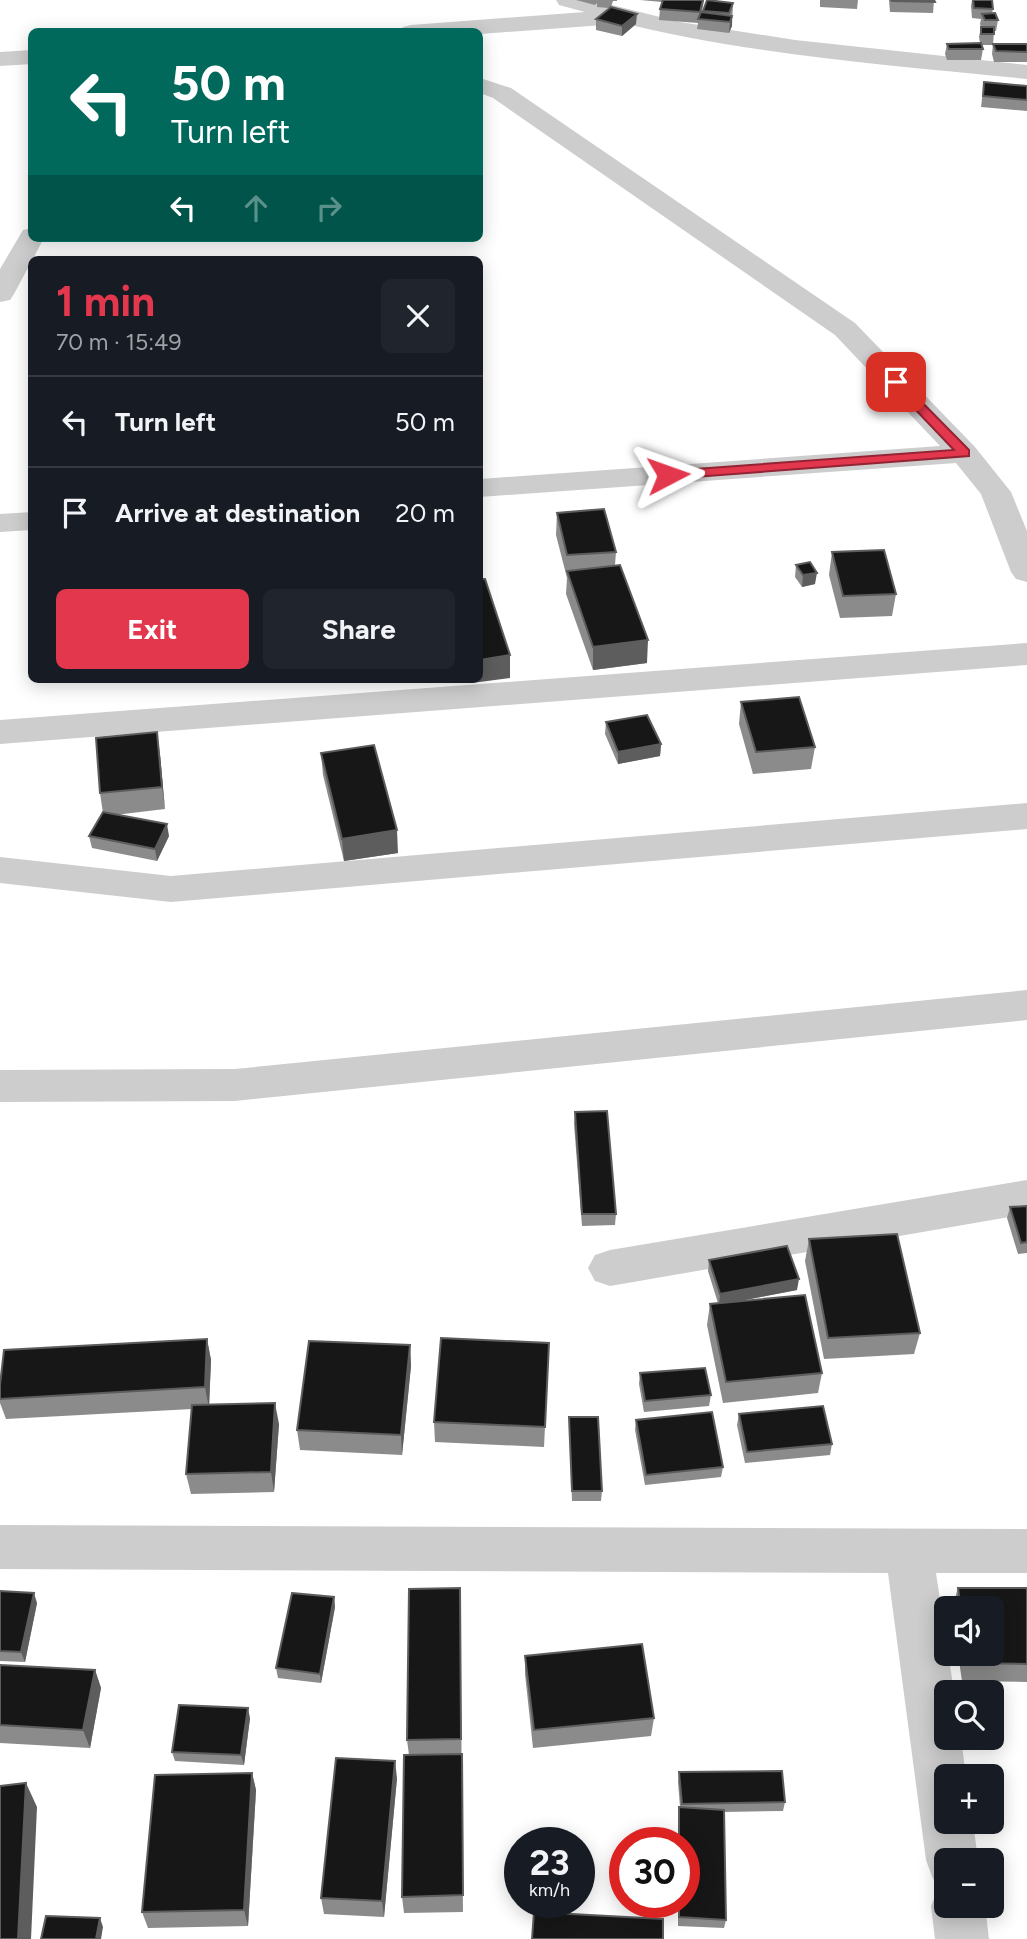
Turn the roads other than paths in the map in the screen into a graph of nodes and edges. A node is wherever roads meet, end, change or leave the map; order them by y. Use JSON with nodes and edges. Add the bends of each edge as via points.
{"nodes":[{"id":1,"x":567,"y":0,"type":"edge"},
{"id":2,"x":620,"y":17,"type":"junction"},
{"id":3,"x":745,"y":18,"type":"dead end"},
{"id":4,"x":467,"y":28,"type":"edge"},
{"id":5,"x":793,"y":46,"type":"junction"},
{"id":6,"x":28,"y":57,"type":"edge"},
{"id":7,"x":0,"y":59,"type":"edge"},
{"id":8,"x":1027,"y":72,"type":"edge"},
{"id":9,"x":483,"y":86,"type":"edge"},
{"id":10,"x":29,"y":242,"type":"edge"},
{"id":11,"x":0,"y":294,"type":"edge"},
{"id":12,"x":964,"y":453,"type":"junction"},
{"id":13,"x":483,"y":488,"type":"edge"},
{"id":14,"x":28,"y":521,"type":"edge"},
{"id":15,"x":0,"y":523,"type":"edge"},
{"id":16,"x":1027,"y":572,"type":"edge"},
{"id":17,"x":1027,"y":654,"type":"edge"},
{"id":18,"x":0,"y":732,"type":"edge"},
{"id":19,"x":1027,"y":816,"type":"edge"},
{"id":20,"x":0,"y":870,"type":"edge"},
{"id":21,"x":1027,"y":1005,"type":"edge"},
{"id":22,"x":0,"y":1086,"type":"edge"},
{"id":23,"x":1027,"y":1197,"type":"edge"},
{"id":24,"x":610,"y":1268,"type":"dead end"},
{"id":25,"x":0,"y":1547,"type":"edge"},
{"id":26,"x":909,"y":1550,"type":"junction"},
{"id":27,"x":1027,"y":1551,"type":"edge"},
{"id":28,"x":950,"y":1848,"type":"edge"},
{"id":29,"x":959,"y":1918,"type":"edge"},
{"id":30,"x":962,"y":1939,"type":"edge"}],
"edges":[{"from":1,"to":2,"type":"street"},
{"from":2,"to":4,"type":"street"},
{"from":2,"to":5,"type":"street"},
{"from":3,"to":5,"type":"street"},
{"from":5,"to":8,"type":"street"},
{"from":6,"to":7,"type":"street"},
{"from":9,"to":12,"type":"street","via":[[502,93],[845,329]]},
{"from":10,"to":11,"type":"street"},
{"from":12,"to":13,"type":"street"},
{"from":12,"to":16,"type":"street","via":[[996,492]]},
{"from":14,"to":15,"type":"street"},
{"from":17,"to":18,"type":"street"},
{"from":19,"to":20,"type":"street","via":[[171,889]]},
{"from":21,"to":22,"type":"street","via":[[235,1085]]},
{"from":23,"to":24,"type":"street"},
{"from":25,"to":26,"type":"street"},
{"from":26,"to":27,"type":"street"},
{"from":26,"to":28,"type":"street"},
{"from":29,"to":30,"type":"street"}]}
